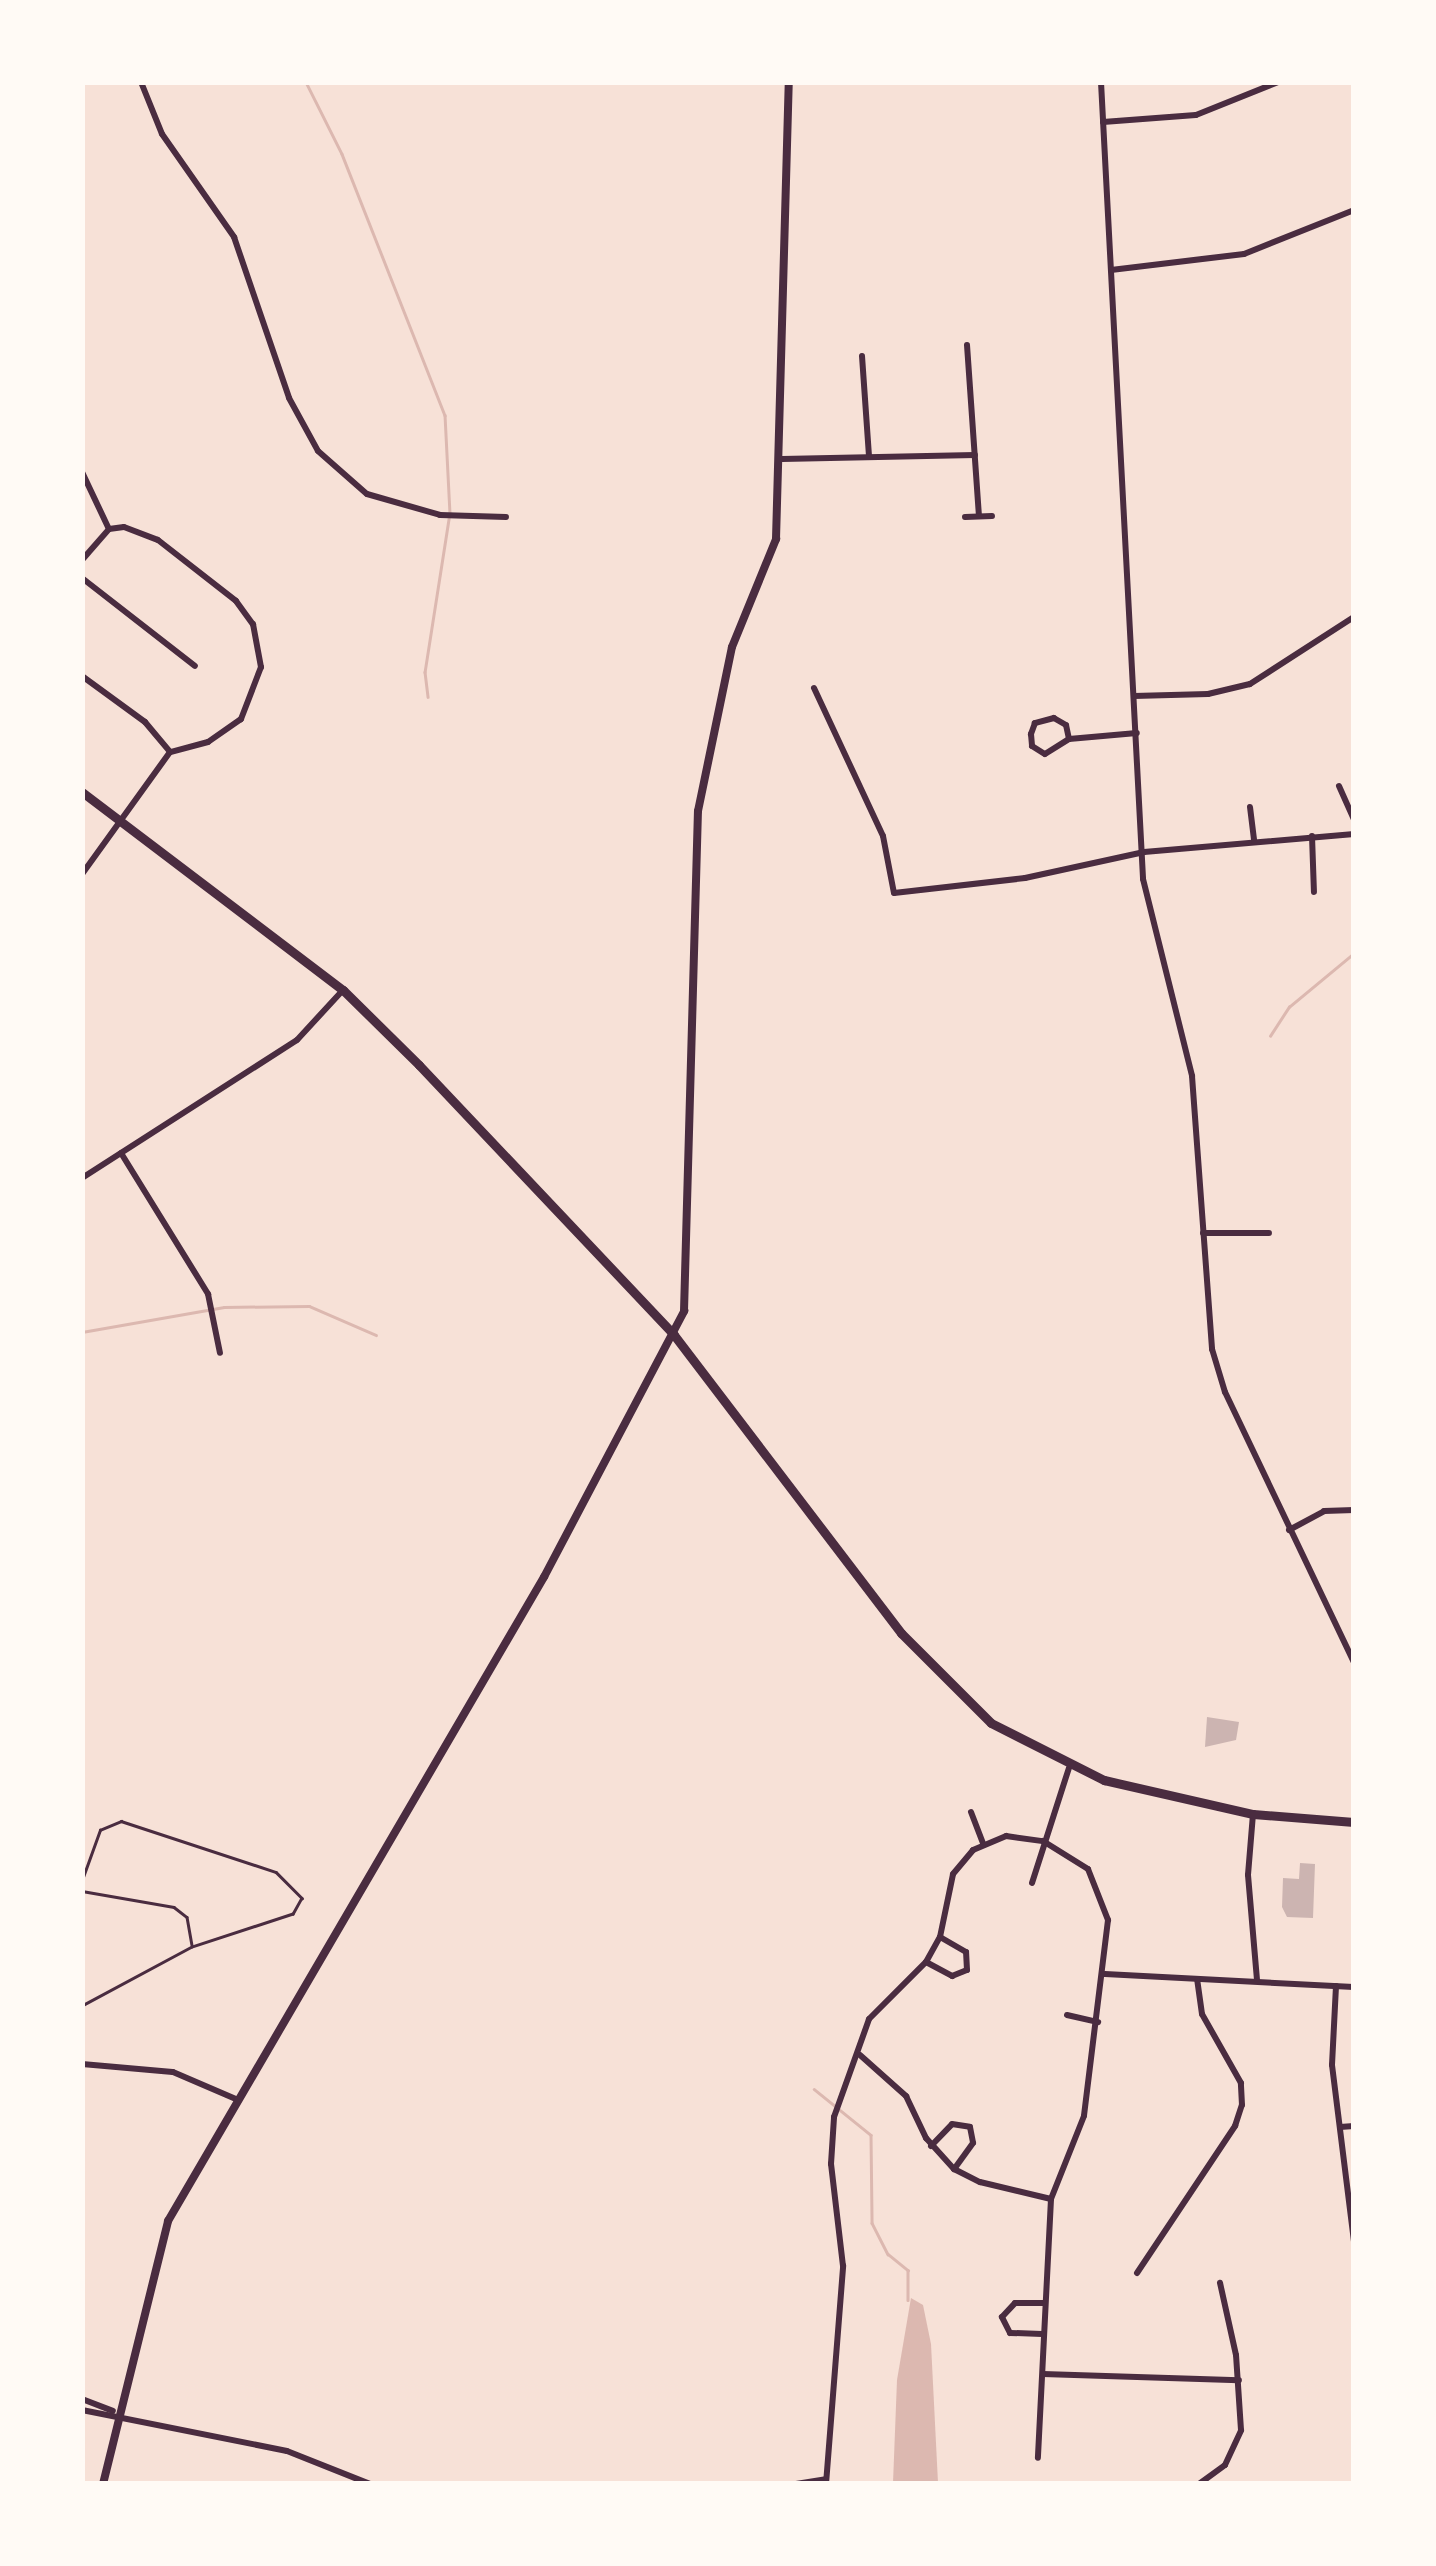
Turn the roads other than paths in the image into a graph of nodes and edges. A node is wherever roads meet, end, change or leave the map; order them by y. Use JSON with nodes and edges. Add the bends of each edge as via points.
{"nodes":[{"id":1,"x":140,"y":82,"type":"edge"},
{"id":2,"x":789,"y":82,"type":"edge"},
{"id":3,"x":1101,"y":82,"type":"edge"},
{"id":4,"x":1278,"y":82,"type":"edge"},
{"id":5,"x":1103,"y":122,"type":"junction"},
{"id":6,"x":1354,"y":210,"type":"edge"},
{"id":7,"x":1111,"y":270,"type":"junction"},
{"id":8,"x":967,"y":345,"type":"dead end"},
{"id":9,"x":862,"y":356,"type":"dead end"},
{"id":10,"x":974,"y":454,"type":"junction"},
{"id":11,"x":870,"y":457,"type":"junction"},
{"id":12,"x":782,"y":459,"type":"junction"},
{"id":13,"x":82,"y":472,"type":"edge"},
{"id":14,"x":979,"y":516,"type":"junction"},
{"id":15,"x":992,"y":516,"type":"dead end"},
{"id":16,"x":506,"y":517,"type":"dead end"},
{"id":17,"x":965,"y":517,"type":"dead end"},
{"id":18,"x":109,"y":529,"type":"junction"},
{"id":19,"x":82,"y":560,"type":"edge"},
{"id":20,"x":82,"y":578,"type":"edge"},
{"id":21,"x":1354,"y":616,"type":"edge"},
{"id":22,"x":195,"y":666,"type":"dead end"},
{"id":23,"x":82,"y":676,"type":"edge"},
{"id":24,"x":814,"y":688,"type":"dead end"},
{"id":25,"x":1134,"y":696,"type":"junction"},
{"id":26,"x":1137,"y":733,"type":"junction"},
{"id":27,"x":1069,"y":739,"type":"junction"},
{"id":28,"x":170,"y":752,"type":"junction"},
{"id":29,"x":1338,"y":786,"type":"dead end"},
{"id":30,"x":82,"y":792,"type":"edge"},
{"id":31,"x":1250,"y":807,"type":"dead end"},
{"id":32,"x":122,"y":820,"type":"junction"},
{"id":33,"x":1354,"y":820,"type":"edge"},
{"id":34,"x":1354,"y":834,"type":"edge"},
{"id":35,"x":1312,"y":836,"type":"junction"},
{"id":36,"x":1254,"y":842,"type":"junction"},
{"id":37,"x":1144,"y":852,"type":"junction"},
{"id":38,"x":82,"y":874,"type":"edge"},
{"id":39,"x":1314,"y":892,"type":"dead end"},
{"id":40,"x":343,"y":990,"type":"junction"},
{"id":41,"x":121,"y":1153,"type":"junction"},
{"id":42,"x":82,"y":1178,"type":"edge"},
{"id":43,"x":1268,"y":1233,"type":"dead end"},
{"id":44,"x":1203,"y":1234,"type":"junction"},
{"id":45,"x":674,"y":1336,"type":"junction"},
{"id":46,"x":220,"y":1353,"type":"dead end"},
{"id":47,"x":1354,"y":1510,"type":"edge"},
{"id":48,"x":1289,"y":1530,"type":"junction"},
{"id":49,"x":1354,"y":1662,"type":"edge"},
{"id":50,"x":1069,"y":1768,"type":"junction"},
{"id":51,"x":971,"y":1812,"type":"dead end"},
{"id":52,"x":1253,"y":1814,"type":"junction"},
{"id":53,"x":1354,"y":1822,"type":"edge"},
{"id":54,"x":1044,"y":1840,"type":"junction"},
{"id":55,"x":984,"y":1844,"type":"junction"},
{"id":56,"x":1032,"y":1883,"type":"dead end"},
{"id":57,"x":940,"y":1937,"type":"junction"},
{"id":58,"x":926,"y":1962,"type":"junction"},
{"id":59,"x":1105,"y":1974,"type":"junction"},
{"id":60,"x":1197,"y":1980,"type":"junction"},
{"id":61,"x":1257,"y":1981,"type":"junction"},
{"id":62,"x":1336,"y":1986,"type":"junction"},
{"id":63,"x":1354,"y":1986,"type":"edge"},
{"id":64,"x":1068,"y":2015,"type":"dead end"},
{"id":65,"x":1098,"y":2022,"type":"junction"},
{"id":66,"x":860,"y":2055,"type":"junction"},
{"id":67,"x":82,"y":2064,"type":"edge"},
{"id":68,"x":236,"y":2099,"type":"junction"},
{"id":69,"x":1354,"y":2126,"type":"edge"},
{"id":70,"x":1340,"y":2127,"type":"junction"},
{"id":71,"x":931,"y":2146,"type":"junction"},
{"id":72,"x":954,"y":2169,"type":"junction"},
{"id":73,"x":1050,"y":2199,"type":"junction"},
{"id":74,"x":1354,"y":2242,"type":"edge"},
{"id":75,"x":1137,"y":2273,"type":"dead end"},
{"id":76,"x":1220,"y":2283,"type":"dead end"},
{"id":77,"x":1043,"y":2303,"type":"junction"},
{"id":78,"x":1042,"y":2334,"type":"junction"},
{"id":79,"x":1042,"y":2374,"type":"junction"},
{"id":80,"x":1238,"y":2380,"type":"junction"},
{"id":81,"x":82,"y":2399,"type":"edge"},
{"id":82,"x":82,"y":2410,"type":"edge"},
{"id":83,"x":119,"y":2414,"type":"junction"},
{"id":84,"x":1038,"y":2458,"type":"dead end"},
{"id":85,"x":826,"y":2481,"type":"edge"},
{"id":86,"x":103,"y":2484,"type":"edge"},
{"id":87,"x":370,"y":2484,"type":"edge"},
{"id":88,"x":796,"y":2484,"type":"edge"},
{"id":89,"x":1199,"y":2484,"type":"edge"}],
"edges":[{"from":1,"to":16,"type":"street","via":[[162,134],[234,237],[289,398],[318,450],[367,494],[440,515]]},
{"from":2,"to":12,"type":"street"},
{"from":3,"to":5,"type":"street"},
{"from":4,"to":5,"type":"street","via":[[1196,115]]},
{"from":5,"to":7,"type":"street"},
{"from":6,"to":7,"type":"street","via":[[1244,254]]},
{"from":7,"to":25,"type":"street"},
{"from":8,"to":10,"type":"street"},
{"from":9,"to":11,"type":"street"},
{"from":10,"to":11,"type":"street"},
{"from":10,"to":14,"type":"street"},
{"from":11,"to":12,"type":"street"},
{"from":12,"to":45,"type":"street","via":[[776,540],[732,647],[698,811],[690,1273]]},
{"from":13,"to":18,"type":"street"},
{"from":14,"to":15,"type":"street"},
{"from":14,"to":17,"type":"street"},
{"from":18,"to":19,"type":"street"},
{"from":18,"to":28,"type":"street","via":[[136,530],[183,559],[236,601],[259,642],[256,694],[241,719],[208,742]]},
{"from":20,"to":22,"type":"street"},
{"from":21,"to":25,"type":"street","via":[[1250,684],[1208,694]]},
{"from":23,"to":28,"type":"street","via":[[145,722]]},
{"from":24,"to":37,"type":"street","via":[[883,836],[894,893],[1025,878]]},
{"from":25,"to":26,"type":"street"},
{"from":26,"to":27,"type":"street"},
{"from":26,"to":37,"type":"street"},
{"from":27,"to":27,"type":"street","via":[[1044,754],[1032,746],[1031,734],[1035,723],[1054,718],[1066,725]]},
{"from":28,"to":32,"type":"street"},
{"from":29,"to":33,"type":"street"},
{"from":30,"to":32,"type":"main road"},
{"from":31,"to":36,"type":"street"},
{"from":32,"to":38,"type":"street"},
{"from":32,"to":40,"type":"main road"},
{"from":34,"to":35,"type":"street"},
{"from":35,"to":36,"type":"street"},
{"from":35,"to":39,"type":"street"},
{"from":36,"to":37,"type":"street"},
{"from":37,"to":44,"type":"street","via":[[1146,903],[1192,1076]]},
{"from":40,"to":41,"type":"street","via":[[297,1040]]},
{"from":40,"to":45,"type":"main road"},
{"from":41,"to":42,"type":"street"},
{"from":41,"to":46,"type":"street","via":[[208,1294]]},
{"from":43,"to":44,"type":"street"},
{"from":44,"to":48,"type":"street","via":[[1212,1349]]},
{"from":45,"to":50,"type":"main road","via":[[924,1659],[991,1723]]},
{"from":45,"to":68,"type":"street","via":[[544,1577]]},
{"from":47,"to":48,"type":"street","via":[[1324,1511]]},
{"from":48,"to":49,"type":"street"},
{"from":50,"to":52,"type":"main road"},
{"from":50,"to":54,"type":"street"},
{"from":51,"to":55,"type":"street"},
{"from":52,"to":53,"type":"main road"},
{"from":52,"to":61,"type":"street","via":[[1248,1875]]},
{"from":54,"to":55,"type":"street","via":[[1006,1836]]},
{"from":54,"to":56,"type":"street"},
{"from":54,"to":59,"type":"street","via":[[1097,1882],[1108,1920]]},
{"from":55,"to":57,"type":"street","via":[[954,1874]]},
{"from":57,"to":58,"type":"street"},
{"from":57,"to":58,"type":"street","via":[[966,1952],[968,1970],[952,1976]]},
{"from":58,"to":66,"type":"street","via":[[878,2006]]},
{"from":59,"to":60,"type":"street"},
{"from":59,"to":65,"type":"street"},
{"from":60,"to":61,"type":"street"},
{"from":60,"to":75,"type":"street","via":[[1202,2014],[1240,2083],[1242,2105],[1235,2126]]},
{"from":61,"to":62,"type":"street"},
{"from":62,"to":63,"type":"street"},
{"from":62,"to":70,"type":"street","via":[[1332,2065]]},
{"from":64,"to":65,"type":"street"},
{"from":65,"to":73,"type":"street","via":[[1084,2116]]},
{"from":66,"to":71,"type":"street","via":[[906,2096]]},
{"from":66,"to":85,"type":"street","via":[[831,2137],[844,2266]]},
{"from":67,"to":68,"type":"street","via":[[173,2072]]},
{"from":68,"to":83,"type":"street","via":[[162,2232]]},
{"from":69,"to":70,"type":"street"},
{"from":70,"to":74,"type":"street"},
{"from":71,"to":72,"type":"street"},
{"from":71,"to":72,"type":"street","via":[[952,2124],[970,2127],[974,2142]]},
{"from":72,"to":73,"type":"street"},
{"from":73,"to":77,"type":"street"},
{"from":76,"to":80,"type":"street"},
{"from":77,"to":78,"type":"street"},
{"from":77,"to":78,"type":"street","via":[[1014,2302],[1002,2316],[1010,2333]]},
{"from":78,"to":79,"type":"street"},
{"from":79,"to":80,"type":"street"},
{"from":79,"to":84,"type":"street"},
{"from":80,"to":89,"type":"street","via":[[1240,2430],[1233,2454]]},
{"from":81,"to":83,"type":"street"},
{"from":82,"to":83,"type":"street"},
{"from":83,"to":86,"type":"street"},
{"from":83,"to":87,"type":"street","via":[[287,2451]]},
{"from":85,"to":88,"type":"street"}]}
